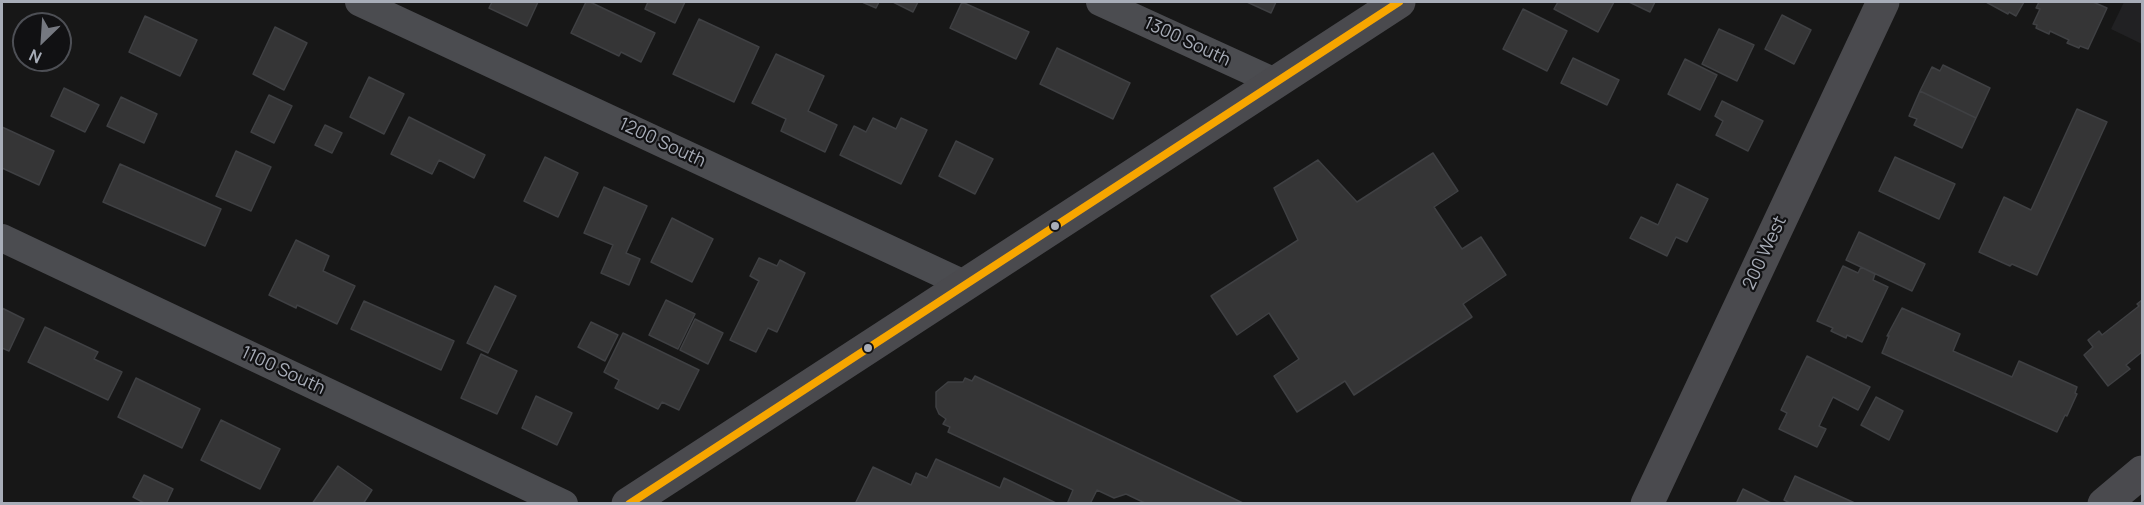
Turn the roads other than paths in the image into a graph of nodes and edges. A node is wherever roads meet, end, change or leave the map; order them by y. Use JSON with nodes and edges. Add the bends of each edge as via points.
{"nodes":[{"id":1,"x":359,"y":2,"type":"edge"},
{"id":2,"x":1100,"y":2,"type":"edge"},
{"id":3,"x":1399,"y":2,"type":"edge"},
{"id":4,"x":1883,"y":2,"type":"edge"},
{"id":5,"x":1275,"y":82,"type":"junction"},
{"id":6,"x":2,"y":238,"type":"edge"},
{"id":7,"x":964,"y":284,"type":"junction"},
{"id":8,"x":2142,"y":472,"type":"edge"},
{"id":9,"x":564,"y":504,"type":"edge"},
{"id":10,"x":627,"y":504,"type":"edge"},
{"id":11,"x":1647,"y":504,"type":"edge"},
{"id":12,"x":2104,"y":504,"type":"edge"}],
"edges":[{"from":1,"to":7,"type":"street","name":"1200 South"},
{"from":2,"to":5,"type":"street","name":"1300 South"},
{"from":3,"to":5,"type":"street"},
{"from":4,"to":11,"type":"street","name":"200 West"},
{"from":5,"to":7,"type":"street"},
{"from":6,"to":9,"type":"street","name":"1100 South"},
{"from":7,"to":10,"type":"street"},
{"from":8,"to":12,"type":"street"}]}
